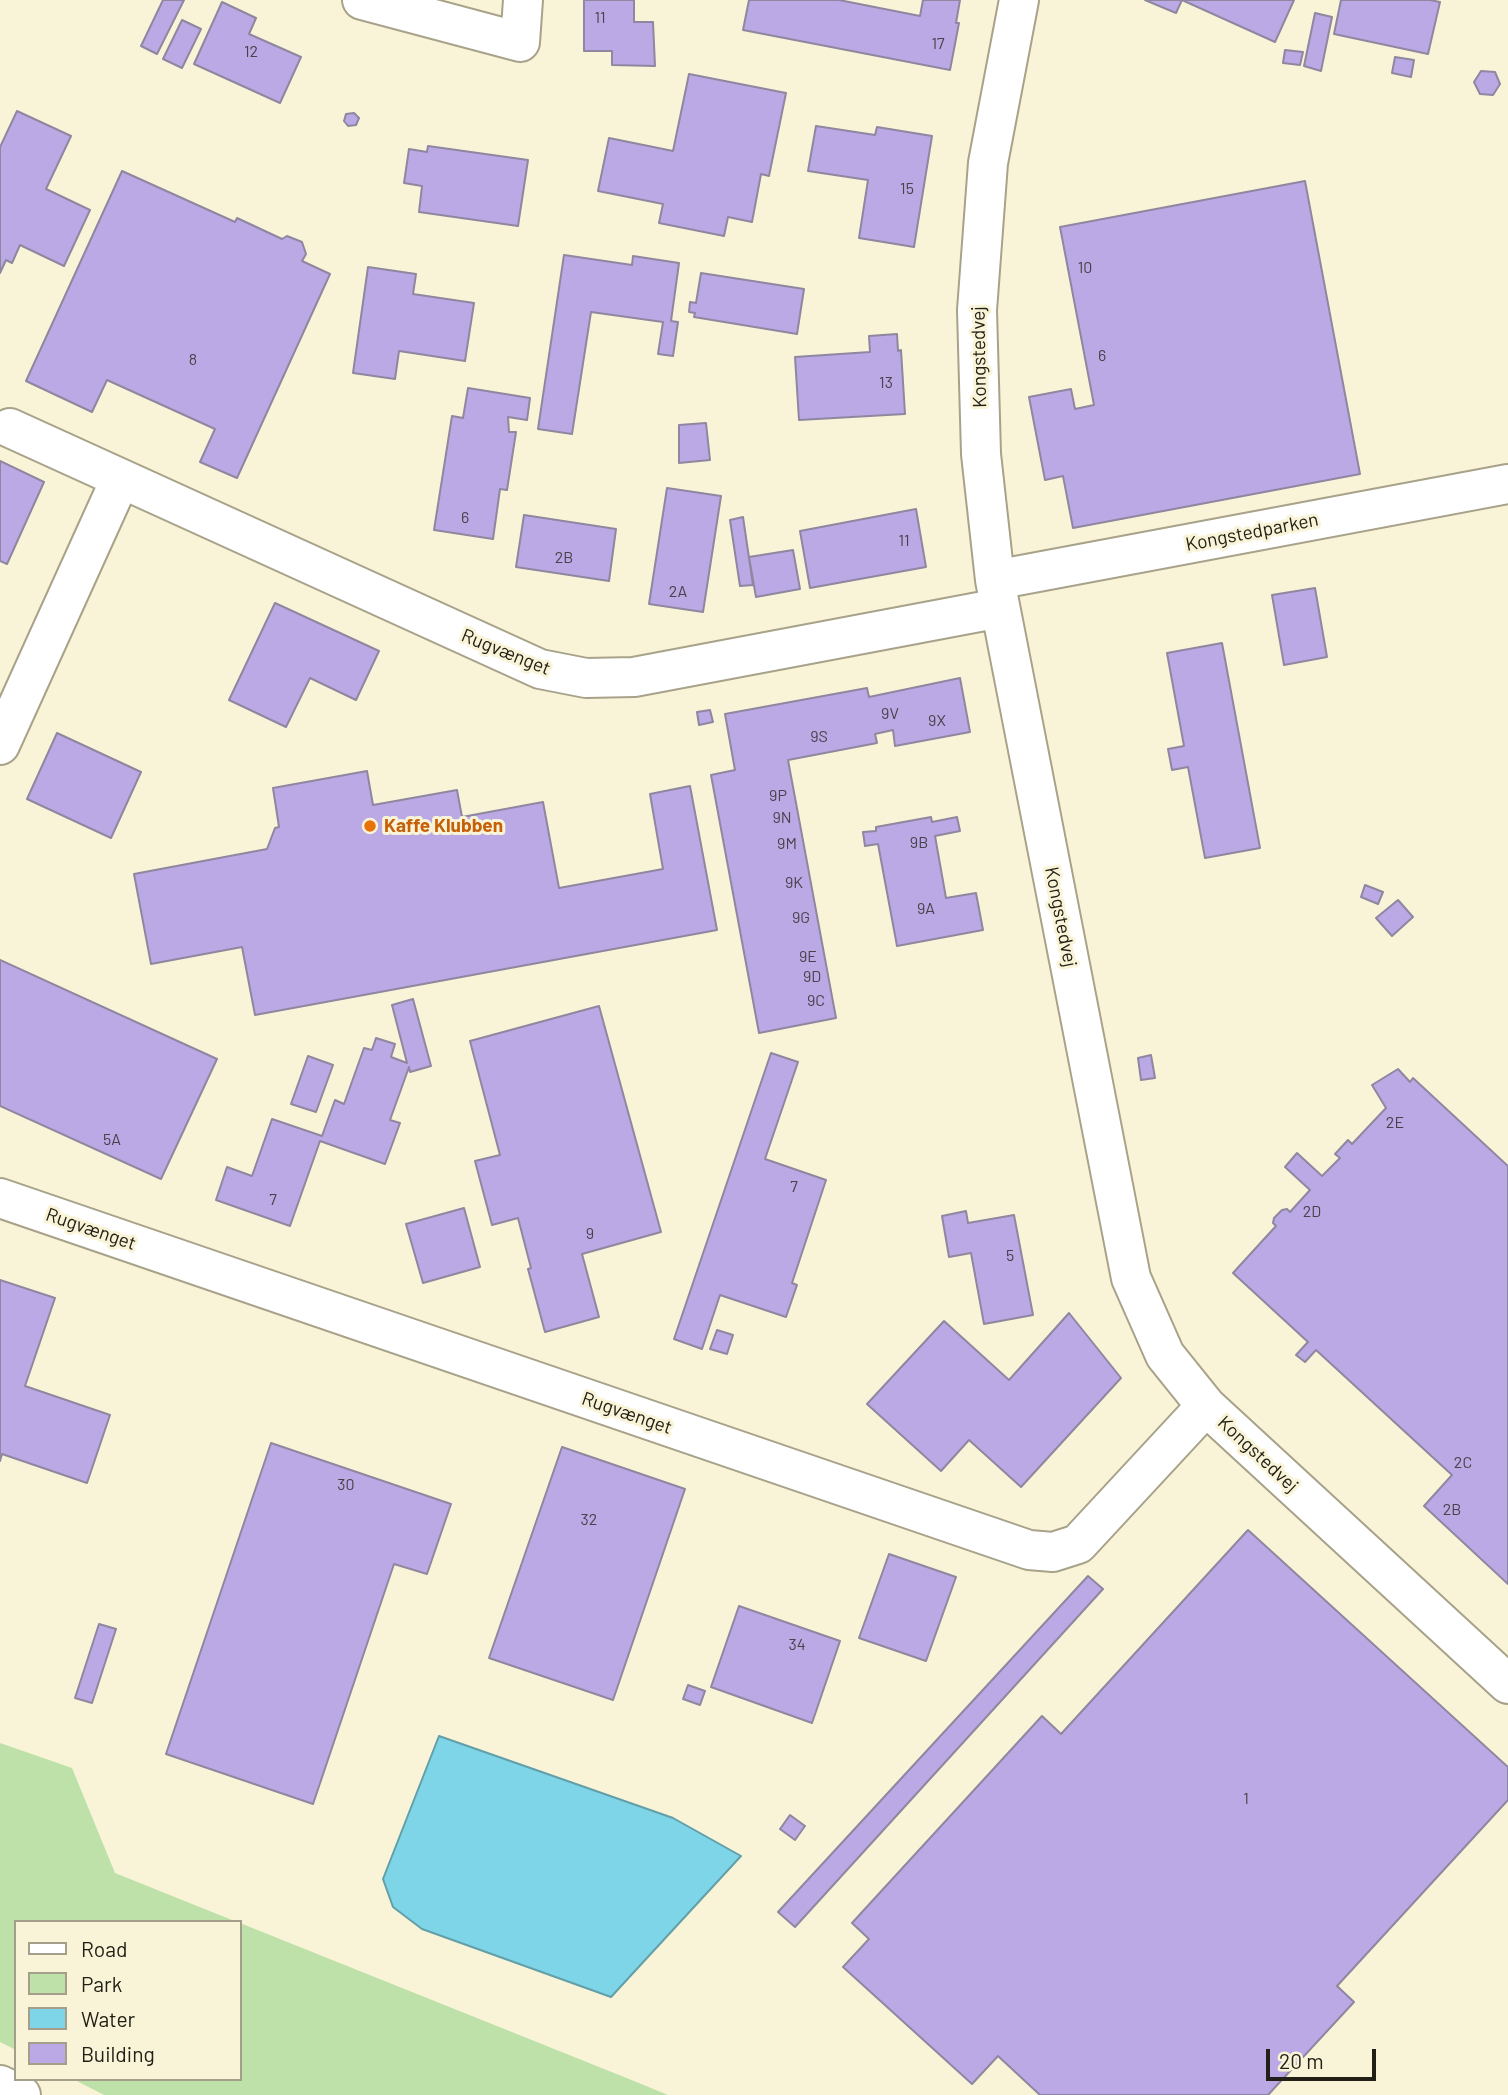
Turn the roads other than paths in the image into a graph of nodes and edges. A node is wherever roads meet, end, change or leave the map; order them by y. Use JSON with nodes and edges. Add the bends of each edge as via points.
{"nodes":[{"id":1,"x":362,"y":0,"type":"edge"},
{"id":2,"x":523,"y":0,"type":"edge"},
{"id":3,"x":1018,"y":0,"type":"edge"},
{"id":4,"x":10,"y":428,"type":"dead end"},
{"id":5,"x":120,"y":480,"type":"junction"},
{"id":6,"x":1508,"y":484,"type":"edge"},
{"id":7,"x":998,"y":594,"type":"junction"},
{"id":8,"x":0,"y":745,"type":"edge"},
{"id":9,"x":0,"y":1198,"type":"edge"},
{"id":10,"x":1206,"y":1406,"type":"junction"},
{"id":11,"x":1508,"y":1684,"type":"edge"},
{"id":12,"x":0,"y":2085,"type":"edge"},
{"id":13,"x":21,"y":2095,"type":"edge"}],
"edges":[{"from":1,"to":2,"type":"street","via":[[520,42]]},
{"from":3,"to":7,"type":"street","name":"Kongstedvej","via":[[988,163],[977,310],[981,454]]},
{"from":4,"to":5,"type":"street","name":"Rugvænget"},
{"from":5,"to":7,"type":"street","name":"Rugvænget","via":[[540,669],[586,678],[634,677]]},
{"from":5,"to":8,"type":"street"},
{"from":6,"to":7,"type":"street","name":"Kongstedparken"},
{"from":7,"to":10,"type":"street","name":"Kongstedvej","via":[[1131,1278],[1166,1355]]},
{"from":9,"to":10,"type":"street","name":"Rugvænget","via":[[1029,1550],[1053,1552],[1078,1544]]},
{"from":10,"to":11,"type":"street","name":"Kongstedvej"},
{"from":12,"to":13,"type":"street"}]}
